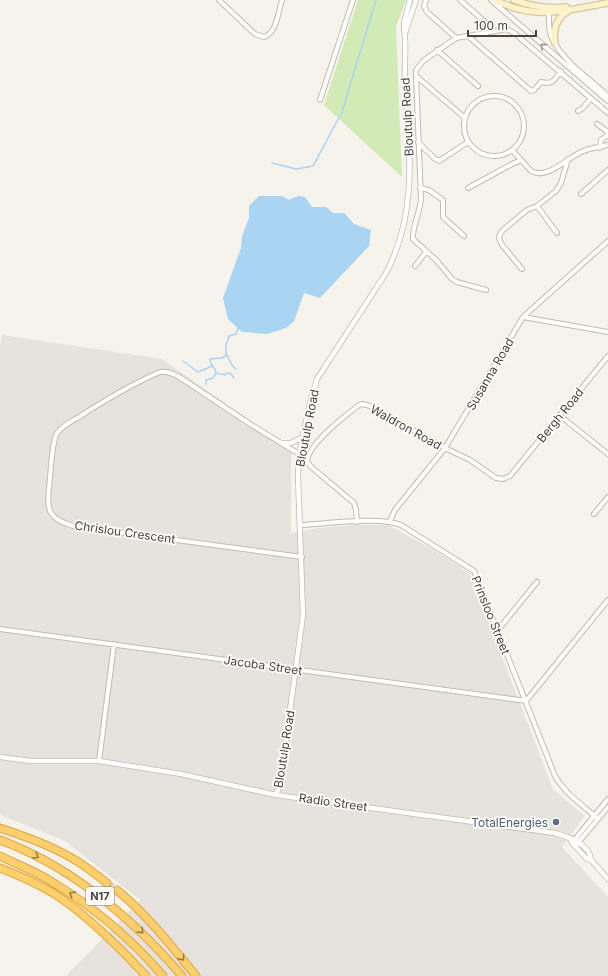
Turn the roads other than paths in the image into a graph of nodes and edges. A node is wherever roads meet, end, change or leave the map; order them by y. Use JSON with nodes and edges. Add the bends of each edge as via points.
{"nodes":[{"id":1,"x":219,"y":0,"type":"edge"},
{"id":2,"x":282,"y":0,"type":"edge"},
{"id":3,"x":353,"y":0,"type":"edge"},
{"id":4,"x":410,"y":0,"type":"edge"},
{"id":5,"x":416,"y":0,"type":"edge"},
{"id":6,"x":426,"y":0,"type":"edge"},
{"id":7,"x":460,"y":0,"type":"edge"},
{"id":8,"x":491,"y":0,"type":"edge"},
{"id":9,"x":495,"y":0,"type":"edge"},
{"id":10,"x":514,"y":0,"type":"edge"},
{"id":11,"x":608,"y":2,"type":"edge"},
{"id":12,"x":540,"y":7,"type":"junction"},
{"id":13,"x":574,"y":7,"type":"junction"},
{"id":14,"x":549,"y":13,"type":"junction"},
{"id":15,"x":487,"y":33,"type":"junction"},
{"id":16,"x":480,"y":34,"type":"junction"},
{"id":17,"x":405,"y":35,"type":"junction"},
{"id":18,"x":468,"y":36,"type":"junction"},
{"id":19,"x":456,"y":38,"type":"junction"},
{"id":20,"x":478,"y":43,"type":"junction"},
{"id":21,"x":555,"y":43,"type":"junction"},
{"id":22,"x":437,"y":50,"type":"junction"},
{"id":23,"x":561,"y":72,"type":"junction"},
{"id":24,"x":416,"y":76,"type":"junction"},
{"id":25,"x":425,"y":84,"type":"junction"},
{"id":26,"x":478,"y":86,"type":"dead end"},
{"id":27,"x":416,"y":88,"type":"junction"},
{"id":28,"x":608,"y":96,"type":"edge"},
{"id":29,"x":591,"y":98,"type":"junction"},
{"id":30,"x":320,"y":100,"type":"dead end"},
{"id":31,"x":608,"y":101,"type":"edge"},
{"id":32,"x":578,"y":111,"type":"dead end"},
{"id":33,"x":608,"y":113,"type":"edge"},
{"id":34,"x":465,"y":118,"type":"junction"},
{"id":35,"x":597,"y":124,"type":"dead end"},
{"id":36,"x":608,"y":134,"type":"edge"},
{"id":37,"x":418,"y":142,"type":"junction"},
{"id":38,"x":468,"y":142,"type":"junction"},
{"id":39,"x":608,"y":146,"type":"edge"},
{"id":40,"x":599,"y":147,"type":"junction"},
{"id":41,"x":512,"y":150,"type":"junction"},
{"id":42,"x":568,"y":159,"type":"junction"},
{"id":43,"x":521,"y":160,"type":"junction"},
{"id":44,"x":608,"y":170,"type":"edge"},
{"id":45,"x":420,"y":188,"type":"junction"},
{"id":46,"x":468,"y":188,"type":"dead end"},
{"id":47,"x":581,"y":194,"type":"dead end"},
{"id":48,"x":537,"y":206,"type":"junction"},
{"id":49,"x":557,"y":232,"type":"dead end"},
{"id":50,"x":464,"y":236,"type":"dead end"},
{"id":51,"x":608,"y":241,"type":"edge"},
{"id":52,"x":426,"y":252,"type":"junction"},
{"id":53,"x":415,"y":266,"type":"dead end"},
{"id":54,"x":522,"y":269,"type":"dead end"},
{"id":55,"x":486,"y":290,"type":"dead end"},
{"id":56,"x":523,"y":317,"type":"junction"},
{"id":57,"x":608,"y":332,"type":"edge"},
{"id":58,"x":608,"y":356,"type":"edge"},
{"id":59,"x":559,"y":415,"type":"junction"},
{"id":60,"x":303,"y":437,"type":"junction"},
{"id":61,"x":281,"y":443,"type":"junction"},
{"id":62,"x":445,"y":448,"type":"junction"},
{"id":63,"x":300,"y":454,"type":"junction"},
{"id":64,"x":608,"y":454,"type":"edge"},
{"id":65,"x":512,"y":474,"type":"joint"},
{"id":66,"x":608,"y":497,"type":"edge"},
{"id":67,"x":594,"y":514,"type":"dead end"},
{"id":68,"x":390,"y":521,"type":"junction"},
{"id":69,"x":357,"y":522,"type":"junction"},
{"id":70,"x":300,"y":525,"type":"junction"},
{"id":71,"x":302,"y":557,"type":"junction"},
{"id":72,"x":537,"y":582,"type":"dead end"},
{"id":73,"x":608,"y":600,"type":"edge"},
{"id":74,"x":0,"y":628,"type":"edge"},
{"id":75,"x":498,"y":630,"type":"junction"},
{"id":76,"x":114,"y":644,"type":"junction"},
{"id":77,"x":296,"y":669,"type":"junction"},
{"id":78,"x":526,"y":701,"type":"junction"},
{"id":79,"x":0,"y":757,"type":"edge"},
{"id":80,"x":99,"y":760,"type":"junction"},
{"id":81,"x":276,"y":795,"type":"junction"},
{"id":82,"x":608,"y":799,"type":"edge"},
{"id":83,"x":608,"y":806,"type":"edge"},
{"id":84,"x":596,"y":817,"type":"junction"},
{"id":85,"x":0,"y":828,"type":"edge"},
{"id":86,"x":0,"y":840,"type":"edge"},
{"id":87,"x":574,"y":842,"type":"junction"},
{"id":88,"x":0,"y":856,"type":"edge"},
{"id":89,"x":0,"y":868,"type":"edge"},
{"id":90,"x":608,"y":879,"type":"edge"},
{"id":91,"x":107,"y":883,"type":"tunnel mouth"},
{"id":92,"x":117,"y":890,"type":"tunnel mouth"},
{"id":93,"x":146,"y":976,"type":"edge"},
{"id":94,"x":163,"y":976,"type":"edge"},
{"id":95,"x":182,"y":976,"type":"edge"},
{"id":96,"x":196,"y":976,"type":"edge"}],
"edges":[{"from":1,"to":2,"type":"street","via":[[255,34],[264,37],[273,30]]},
{"from":3,"to":30,"type":"street"},
{"from":4,"to":17,"type":"street","name":"Bloutulp Road","via":[[404,24]]},
{"from":5,"to":17,"type":"street","name":"Bloutulp Road"},
{"from":6,"to":19,"type":"street","via":[[424,6],[427,12]]},
{"from":7,"to":15,"type":"street","via":[[484,21]]},
{"from":31,"to":8,"type":"street","one_way":true},
{"from":9,"to":14,"type":"main road","via":[[522,10]]},
{"from":10,"to":12,"type":"main road"},
{"from":11,"to":13,"type":"main road"},
{"from":12,"to":13,"type":"main road"},
{"from":12,"to":14,"type":"street"},
{"from":13,"to":14,"type":"main road"},
{"from":13,"to":21,"type":"main road","via":[[561,15],[554,32]]},
{"from":14,"to":21,"type":"street","via":[[550,32]]},
{"from":15,"to":16,"type":"street"},
{"from":15,"to":23,"type":"street","via":[[510,30]]},
{"from":16,"to":18,"type":"street"},
{"from":16,"to":20,"type":"street"},
{"from":17,"to":60,"type":"street","name":"Bloutulp Road","via":[[409,193],[403,230],[396,254],[386,273],[318,379]]},
{"from":18,"to":19,"type":"street"},
{"from":18,"to":20,"type":"street"},
{"from":19,"to":22,"type":"street"},
{"from":20,"to":23,"type":"street","via":[[531,91],[541,82],[551,82]]},
{"from":21,"to":28,"type":"street","via":[[561,53]]},
{"from":22,"to":24,"type":"street","via":[[423,61],[416,70]]},
{"from":22,"to":26,"type":"street"},
{"from":23,"to":29,"type":"street"},
{"from":24,"to":25,"type":"street"},
{"from":24,"to":27,"type":"street"},
{"from":25,"to":27,"type":"street"},
{"from":25,"to":34,"type":"street"},
{"from":27,"to":37,"type":"street"},
{"from":29,"to":32,"type":"street"},
{"from":29,"to":33,"type":"street"},
{"from":34,"to":38,"type":"street"},
{"from":34,"to":41,"type":"street","via":[[469,109],[486,97],[496,96],[515,104],[524,123],[519,143]]},
{"from":35,"to":36,"type":"street"},
{"from":36,"to":40,"type":"street","via":[[601,140]]},
{"from":37,"to":38,"type":"street","via":[[439,161]]},
{"from":37,"to":45,"type":"street"},
{"from":38,"to":41,"type":"street","via":[[483,154],[493,156],[503,155]]},
{"from":39,"to":40,"type":"street"},
{"from":40,"to":42,"type":"street"},
{"from":41,"to":43,"type":"street"},
{"from":42,"to":43,"type":"street","via":[[545,173],[534,173]]},
{"from":42,"to":48,"type":"street","via":[[559,187]]},
{"from":43,"to":46,"type":"street"},
{"from":44,"to":47,"type":"street"},
{"from":45,"to":50,"type":"street","via":[[429,190],[443,200],[443,217]]},
{"from":45,"to":52,"type":"street","via":[[420,207],[413,239]]},
{"from":48,"to":49,"type":"street"},
{"from":48,"to":54,"type":"street","via":[[527,210],[503,230],[499,238]]},
{"from":51,"to":56,"type":"street","name":"Susanna Road"},
{"from":52,"to":53,"type":"street"},
{"from":52,"to":55,"type":"street","via":[[452,279]]},
{"from":56,"to":57,"type":"street"},
{"from":56,"to":62,"type":"street","name":"Susanna Road"},
{"from":58,"to":59,"type":"street","name":"Bergh Road"},
{"from":59,"to":64,"type":"street"},
{"from":59,"to":65,"type":"street","name":"Bergh Road"},
{"from":60,"to":61,"type":"street","via":[[291,443]]},
{"from":60,"to":63,"type":"street","name":"Bloutulp Road"},
{"from":61,"to":63,"type":"street","name":"Chrislou Crescent"},
{"from":61,"to":71,"type":"street","name":"Chrislou Crescent","via":[[176,376],[165,371],[160,372],[91,409],[64,426],[58,433],[53,451],[48,507],[54,518],[73,526]]},
{"from":62,"to":65,"type":"street","name":"Waldron Road","via":[[474,462],[496,478],[505,479]]},
{"from":62,"to":68,"type":"street","name":"Susanna Road","via":[[394,510]]},
{"from":62,"to":69,"type":"street","name":"Waldron Road","via":[[363,404],[329,430],[310,452],[308,464],[354,503]]},
{"from":63,"to":70,"type":"street","name":"Bloutulp Road"},
{"from":66,"to":67,"type":"street"},
{"from":68,"to":69,"type":"street","name":"Prinsloo Street"},
{"from":68,"to":75,"type":"street","name":"Prinsloo Street","via":[[401,525],[474,571]]},
{"from":69,"to":70,"type":"street","name":"Prinsloo Street"},
{"from":70,"to":71,"type":"street","name":"Bloutulp Road"},
{"from":71,"to":77,"type":"street","name":"Bloutulp Road","via":[[303,615]]},
{"from":72,"to":75,"type":"street"},
{"from":73,"to":78,"type":"street"},
{"from":74,"to":76,"type":"street","name":"Jacoba Street"},
{"from":75,"to":78,"type":"street","name":"Prinsloo Street"},
{"from":76,"to":77,"type":"street","name":"Jacoba Street"},
{"from":76,"to":80,"type":"street"},
{"from":77,"to":78,"type":"street","name":"Jacoba Street"},
{"from":77,"to":81,"type":"street","name":"Bloutulp Road","via":[[280,784]]},
{"from":78,"to":84,"type":"street","name":"Prinsloo Street","via":[[559,783]]},
{"from":79,"to":80,"type":"street","name":"Radio Street","via":[[31,761]]},
{"from":80,"to":81,"type":"street","name":"Radio Street","via":[[181,774]]},
{"from":81,"to":87,"type":"street","name":"Radio Street","via":[[546,832]]},
{"from":82,"to":84,"type":"street"},
{"from":83,"to":84,"type":"street"},
{"from":84,"to":87,"type":"street"},
{"from":85,"to":91,"type":"highway","via":[[65,854]]},
{"from":86,"to":95,"type":"highway","number":"N17","one_way":true,"via":[[58,868],[101,896],[141,931]]},
{"from":87,"to":90,"type":"street"},
{"from":94,"to":88,"type":"highway","number":"N17","one_way":true,"via":[[124,936],[86,903],[48,879]]},
{"from":89,"to":93,"type":"highway","via":[[59,898],[88,919]]},
{"from":92,"to":96,"type":"highway","one_way":true,"via":[[152,922]]}]}
